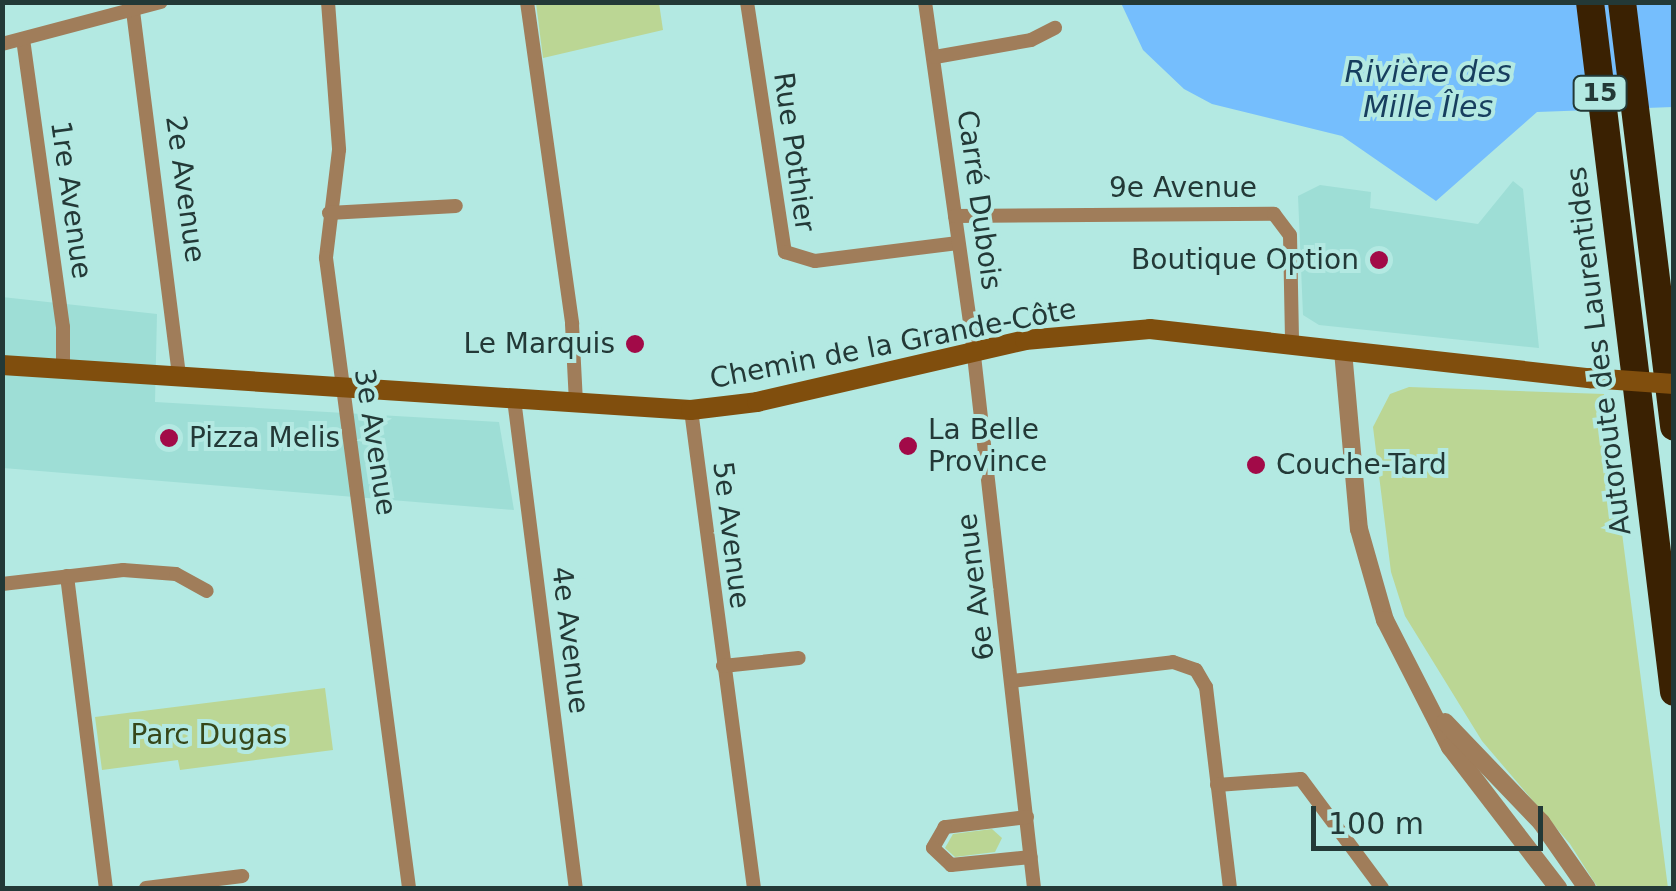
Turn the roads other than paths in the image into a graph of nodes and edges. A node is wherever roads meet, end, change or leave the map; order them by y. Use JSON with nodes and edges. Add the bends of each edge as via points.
{"nodes":[{"id":1,"x":162,"y":2,"type":"edge"},
{"id":2,"x":328,"y":2,"type":"edge"},
{"id":3,"x":528,"y":2,"type":"edge"},
{"id":4,"x":748,"y":2,"type":"edge"},
{"id":5,"x":926,"y":2,"type":"edge"},
{"id":6,"x":1590,"y":2,"type":"edge"},
{"id":7,"x":1622,"y":2,"type":"edge"},
{"id":8,"x":133,"y":10,"type":"junction"},
{"id":9,"x":1055,"y":28,"type":"dead end"},
{"id":10,"x":24,"y":39,"type":"junction"},
{"id":11,"x":2,"y":44,"type":"edge"},
{"id":12,"x":935,"y":57,"type":"junction"},
{"id":13,"x":456,"y":206,"type":"dead end"},
{"id":14,"x":329,"y":212,"type":"junction"},
{"id":15,"x":955,"y":216,"type":"junction"},
{"id":16,"x":958,"y":243,"type":"junction"},
{"id":17,"x":1292,"y":342,"type":"junction"},
{"id":18,"x":973,"y":350,"type":"junction"},
{"id":19,"x":1343,"y":351,"type":"junction"},
{"id":20,"x":2,"y":365,"type":"edge"},
{"id":21,"x":63,"y":369,"type":"junction"},
{"id":22,"x":179,"y":375,"type":"junction"},
{"id":23,"x":342,"y":384,"type":"junction"},
{"id":24,"x":1674,"y":384,"type":"edge"},
{"id":25,"x":514,"y":399,"type":"junction"},
{"id":26,"x":576,"y":404,"type":"junction"},
{"id":27,"x":691,"y":410,"type":"junction"},
{"id":28,"x":1674,"y":427,"type":"edge"},
{"id":29,"x":67,"y":576,"type":"junction"},
{"id":30,"x":2,"y":584,"type":"edge"},
{"id":31,"x":207,"y":592,"type":"dead end"},
{"id":32,"x":799,"y":658,"type":"dead end"},
{"id":33,"x":723,"y":666,"type":"junction"},
{"id":34,"x":1012,"y":680,"type":"junction"},
{"id":35,"x":1674,"y":692,"type":"edge"},
{"id":36,"x":1431,"y":707,"type":"junction"},
{"id":37,"x":1218,"y":785,"type":"junction"},
{"id":38,"x":1027,"y":817,"type":"junction"},
{"id":39,"x":1031,"y":857,"type":"junction"},
{"id":40,"x":242,"y":876,"type":"dead end"},
{"id":41,"x":106,"y":888,"type":"edge"},
{"id":42,"x":146,"y":888,"type":"edge"},
{"id":43,"x":409,"y":888,"type":"edge"},
{"id":44,"x":576,"y":888,"type":"edge"},
{"id":45,"x":754,"y":888,"type":"edge"},
{"id":46,"x":1034,"y":888,"type":"edge"},
{"id":47,"x":1230,"y":888,"type":"edge"},
{"id":48,"x":1382,"y":888,"type":"edge"},
{"id":49,"x":1558,"y":888,"type":"edge"},
{"id":50,"x":1587,"y":888,"type":"edge"}],
"edges":[{"from":1,"to":8,"type":"street"},
{"from":2,"to":14,"type":"street","name":"3e Avenue","via":[[340,138]]},
{"from":3,"to":26,"type":"street","via":[[572,324]]},
{"from":4,"to":16,"type":"street","name":"Rue Pothier","via":[[785,252],[815,261]]},
{"from":5,"to":12,"type":"street","name":"Carré Dubois"},
{"from":6,"to":35,"type":"highway","name":"Autoroute des Laurentides","number":"15"},
{"from":7,"to":28,"type":"highway","number":"15"},
{"from":8,"to":10,"type":"street"},
{"from":8,"to":22,"type":"street","name":"2e Avenue"},
{"from":9,"to":12,"type":"street","via":[[1031,40]]},
{"from":10,"to":11,"type":"street"},
{"from":10,"to":21,"type":"street","name":"1re Avenue"},
{"from":12,"to":15,"type":"street","name":"Carré Dubois"},
{"from":13,"to":14,"type":"street"},
{"from":14,"to":23,"type":"street","name":"3e Avenue","via":[[326,258]]},
{"from":15,"to":16,"type":"street","name":"Carré Dubois"},
{"from":15,"to":17,"type":"street","name":"9e Avenue","via":[[1274,214],[1290,235]]},
{"from":16,"to":18,"type":"street","name":"Carré Dubois"},
{"from":17,"to":18,"type":"main road","name":"Chemin de la Grande-Côte","via":[[1130,330]]},
{"from":17,"to":19,"type":"main road","name":"Chemin de la Grande-Côte"},
{"from":18,"to":27,"type":"main road","name":"Chemin de la Grande-Côte","via":[[782,396]]},
{"from":18,"to":34,"type":"street","name":"6e Avenue"},
{"from":19,"to":24,"type":"main road","name":"Chemin de la Grande-Côte","bridge":true},
{"from":19,"to":36,"type":"street","via":[[1368,571]]},
{"from":20,"to":21,"type":"main road","name":"Chemin de la Grande-Côte"},
{"from":21,"to":22,"type":"main road","name":"Chemin de la Grande-Côte"},
{"from":22,"to":23,"type":"main road","name":"Chemin de la Grande-Côte"},
{"from":23,"to":25,"type":"main road","name":"Chemin de la Grande-Côte"},
{"from":23,"to":43,"type":"street","name":"3e Avenue"},
{"from":25,"to":26,"type":"main road","name":"Chemin de la Grande-Côte"},
{"from":25,"to":44,"type":"street","name":"4e Avenue"},
{"from":26,"to":27,"type":"main road","name":"Chemin de la Grande-Côte"},
{"from":27,"to":33,"type":"street","name":"5e Avenue"},
{"from":29,"to":30,"type":"street"},
{"from":29,"to":31,"type":"street","via":[[176,574]]},
{"from":29,"to":41,"type":"street"},
{"from":32,"to":33,"type":"street"},
{"from":33,"to":45,"type":"street","name":"5e Avenue"},
{"from":34,"to":37,"type":"street","via":[[1186,663],[1206,687]]},
{"from":34,"to":38,"type":"street","name":"6e Avenue"},
{"from":36,"to":49,"type":"street","via":[[1450,747]]},
{"from":36,"to":50,"type":"street","via":[[1541,822]]},
{"from":37,"to":47,"type":"street"},
{"from":37,"to":48,"type":"street","via":[[1302,779]]},
{"from":38,"to":39,"type":"street","name":"6e Avenue"},
{"from":38,"to":39,"type":"street","via":[[945,827],[933,848],[951,865]]},
{"from":39,"to":46,"type":"street","name":"6e Avenue"},
{"from":40,"to":42,"type":"street"}]}
